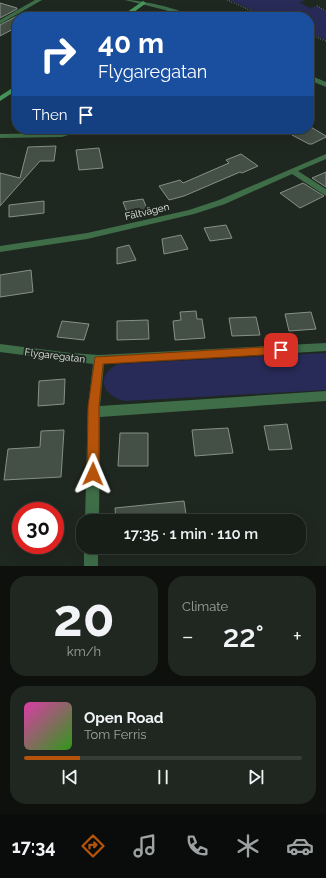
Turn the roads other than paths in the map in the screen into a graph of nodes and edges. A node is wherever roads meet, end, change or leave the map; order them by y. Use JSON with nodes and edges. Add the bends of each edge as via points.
{"nodes":[{"id":1,"x":39,"y":0,"type":"edge"},
{"id":2,"x":128,"y":0,"type":"edge"},
{"id":3,"x":143,"y":3,"type":"junction"},
{"id":4,"x":18,"y":12,"type":"edge"},
{"id":5,"x":130,"y":12,"type":"edge"},
{"id":6,"x":173,"y":12,"type":"edge"},
{"id":7,"x":12,"y":15,"type":"edge"},
{"id":8,"x":0,"y":22,"type":"edge"},
{"id":9,"x":314,"y":80,"type":"edge"},
{"id":10,"x":326,"y":86,"type":"edge"},
{"id":11,"x":12,"y":91,"type":"edge"},
{"id":12,"x":0,"y":99,"type":"edge"},
{"id":13,"x":66,"y":134,"type":"edge"},
{"id":14,"x":0,"y":136,"type":"edge"},
{"id":15,"x":326,"y":156,"type":"edge"},
{"id":16,"x":292,"y":171,"type":"junction"},
{"id":17,"x":326,"y":193,"type":"edge"},
{"id":18,"x":0,"y":249,"type":"edge"},
{"id":19,"x":0,"y":348,"type":"edge"},
{"id":20,"x":326,"y":348,"type":"edge"},
{"id":21,"x":99,"y":360,"type":"junction"},
{"id":22,"x":326,"y":396,"type":"edge"},
{"id":23,"x":94,"y":412,"type":"junction"},
{"id":24,"x":92,"y":514,"type":"edge"},
{"id":25,"x":91,"y":554,"type":"edge"},
{"id":26,"x":91,"y":566,"type":"edge"}],
"edges":[{"from":1,"to":4,"type":"street"},
{"from":2,"to":3,"type":"street"},
{"from":3,"to":5,"type":"street"},
{"from":3,"to":6,"type":"street"},
{"from":7,"to":8,"type":"street"},
{"from":9,"to":10,"type":"street"},
{"from":11,"to":12,"type":"street"},
{"from":13,"to":14,"type":"street"},
{"from":15,"to":16,"type":"street","name":"Fältvägen"},
{"from":16,"to":17,"type":"street"},
{"from":16,"to":18,"type":"street","name":"Fältvägen","via":[[222,202],[168,218],[88,236]]},
{"from":19,"to":21,"type":"street","name":"Flygaregatan"},
{"from":20,"to":21,"type":"street","name":"Flygaregatan"},
{"from":21,"to":23,"type":"street"},
{"from":22,"to":23,"type":"street"},
{"from":23,"to":24,"type":"street"},
{"from":25,"to":26,"type":"street"}]}
